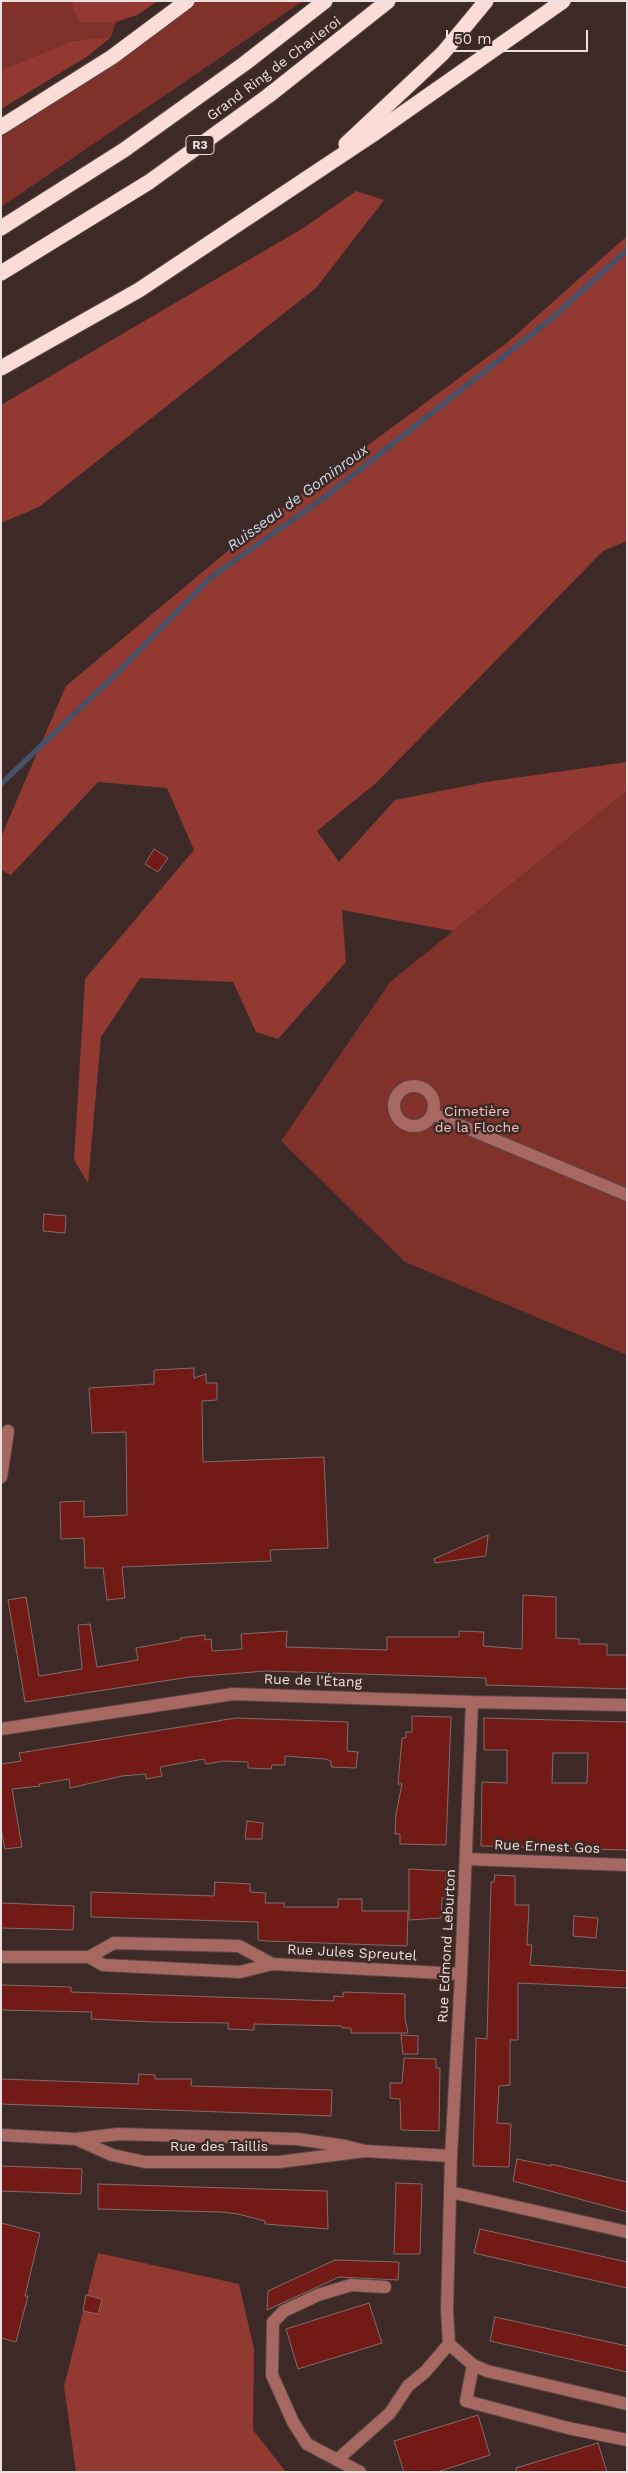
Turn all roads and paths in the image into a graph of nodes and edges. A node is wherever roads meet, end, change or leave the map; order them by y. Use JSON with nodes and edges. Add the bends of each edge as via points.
{"nodes":[{"id":1,"x":186,"y":1,"type":"edge"},
{"id":2,"x":325,"y":1,"type":"edge"},
{"id":3,"x":388,"y":1,"type":"edge"},
{"id":4,"x":486,"y":1,"type":"edge"},
{"id":5,"x":563,"y":1,"type":"edge"},
{"id":6,"x":1,"y":127,"type":"edge"},
{"id":7,"x":318,"y":170,"type":"junction"},
{"id":8,"x":1,"y":228,"type":"edge"},
{"id":9,"x":1,"y":273,"type":"edge"},
{"id":10,"x":1,"y":368,"type":"edge"},
{"id":11,"x":432,"y":1114,"type":"dead end"},
{"id":12,"x":627,"y":1195,"type":"edge"},
{"id":13,"x":8,"y":1431,"type":"dead end"},
{"id":14,"x":1,"y":1477,"type":"edge"},
{"id":15,"x":472,"y":1702,"type":"junction"},
{"id":16,"x":627,"y":1705,"type":"edge"},
{"id":17,"x":1,"y":1729,"type":"edge"},
{"id":18,"x":466,"y":1858,"type":"junction"},
{"id":19,"x":627,"y":1865,"type":"edge"},
{"id":20,"x":89,"y":1956,"type":"junction"},
{"id":21,"x":1,"y":1957,"type":"edge"},
{"id":22,"x":272,"y":1964,"type":"junction"},
{"id":23,"x":461,"y":1974,"type":"junction"},
{"id":24,"x":1,"y":2135,"type":"edge"},
{"id":25,"x":76,"y":2139,"type":"junction"},
{"id":26,"x":365,"y":2151,"type":"junction"},
{"id":27,"x":451,"y":2156,"type":"junction"},
{"id":28,"x":450,"y":2192,"type":"junction"},
{"id":29,"x":627,"y":2232,"type":"edge"},
{"id":30,"x":384,"y":2286,"type":"dead end"},
{"id":31,"x":449,"y":2344,"type":"junction"},
{"id":32,"x":473,"y":2365,"type":"junction"},
{"id":33,"x":627,"y":2404,"type":"edge"},
{"id":34,"x":627,"y":2440,"type":"edge"},
{"id":35,"x":337,"y":2460,"type":"junction"},
{"id":36,"x":360,"y":2472,"type":"edge"}],
"edges":[{"from":1,"to":6,"type":"highway","via":[[112,57]]},
{"from":2,"to":8,"type":"highway","name":"Grand Ring de Charleroi","via":[[124,150]]},
{"from":3,"to":9,"type":"highway","name":"Grand Ring de Charleroi","number":"R3","via":[[268,96],[148,182]]},
{"from":4,"to":7,"type":"highway","via":[[444,53]]},
{"from":5,"to":7,"type":"highway"},
{"from":7,"to":10,"type":"highway","via":[[139,290]]},
{"from":11,"to":12,"type":"street"},
{"from":13,"to":14,"type":"street"},
{"from":15,"to":16,"type":"street","name":"Rue de l'Étang"},
{"from":15,"to":17,"type":"street","name":"Rue de l'Étang","via":[[233,1694]]},
{"from":15,"to":18,"type":"street","name":"Rue Edmond Leburton"},
{"from":18,"to":19,"type":"street","name":"Rue Ernest Gos"},
{"from":18,"to":23,"type":"street","name":"Rue Edmond Leburton"},
{"from":20,"to":21,"type":"street","name":"Rue Jules Spreutel"},
{"from":20,"to":22,"type":"street","name":"Rue Jules Spreutel","via":[[103,1965],[240,1972]]},
{"from":20,"to":22,"type":"street","name":"Rue Jules Spreutel","via":[[114,1943],[239,1946]]},
{"from":22,"to":23,"type":"street","name":"Rue Jules Spreutel"},
{"from":23,"to":27,"type":"street","name":"Rue Edmond Leburton"},
{"from":24,"to":25,"type":"street","name":"Rue des Taillis"},
{"from":25,"to":26,"type":"street","name":"Rue des Taillis","via":[[118,2134],[297,2139]]},
{"from":25,"to":26,"type":"street","name":"Rue des Taillis","via":[[112,2155],[145,2162],[280,2162]]},
{"from":26,"to":27,"type":"street","name":"Rue des Taillis"},
{"from":27,"to":28,"type":"street","name":"Rue Edmond Leburton"},
{"from":28,"to":29,"type":"street"},
{"from":28,"to":31,"type":"street","name":"Rue Edmond Leburton"},
{"from":30,"to":35,"type":"street","via":[[350,2285],[318,2295],[284,2311],[273,2322],[272,2375],[293,2422],[308,2444]]},
{"from":31,"to":32,"type":"street"},
{"from":31,"to":35,"type":"street","via":[[408,2386],[390,2412]]},
{"from":32,"to":33,"type":"street"},
{"from":32,"to":34,"type":"street","via":[[466,2401]]},
{"from":35,"to":36,"type":"street"}]}
